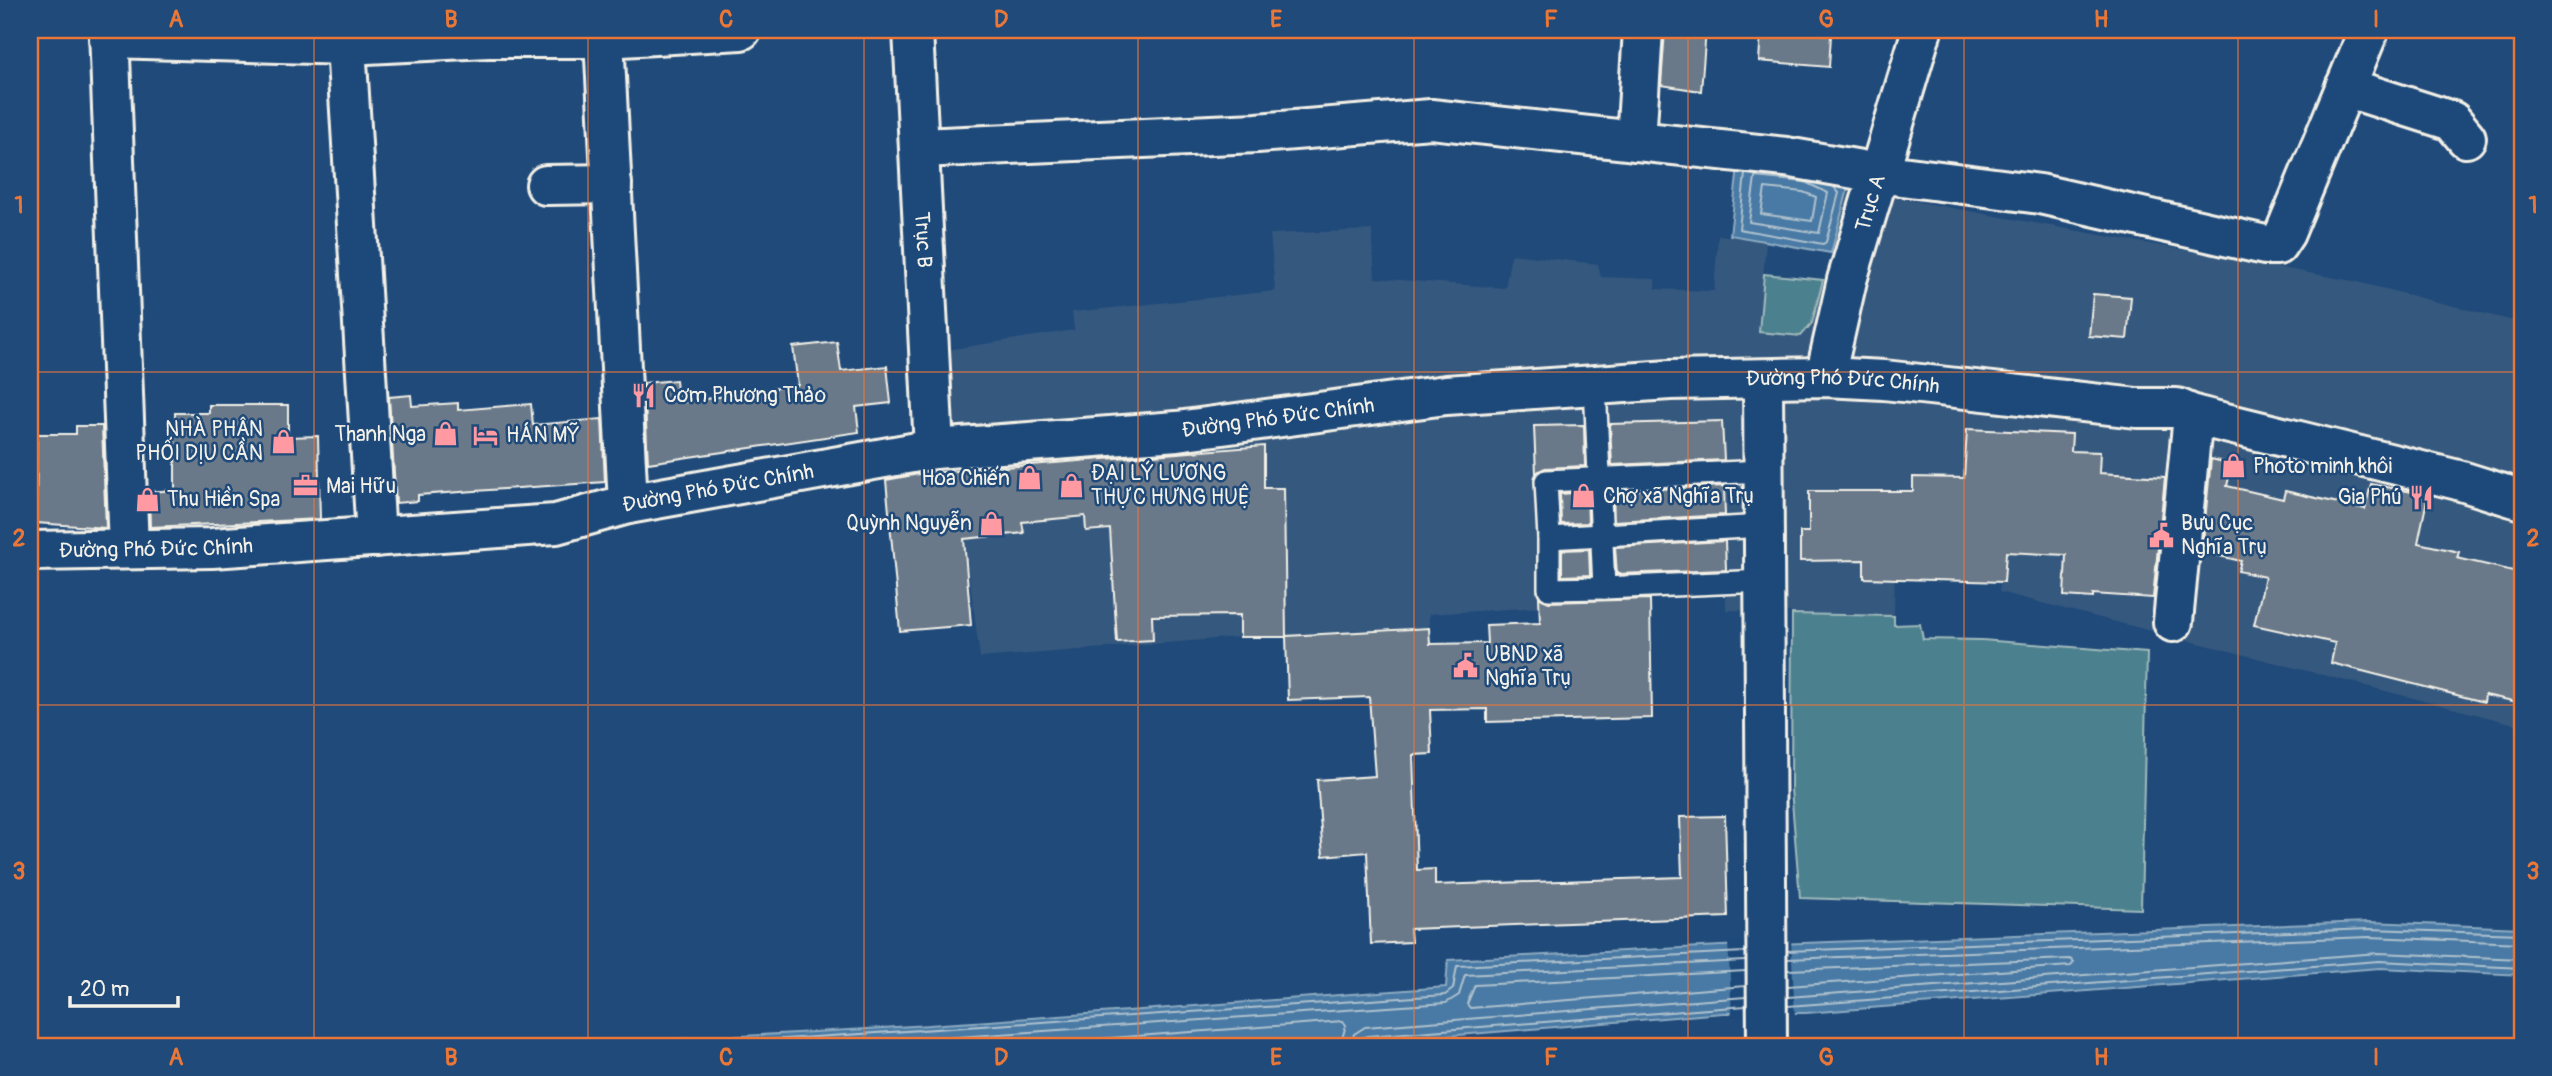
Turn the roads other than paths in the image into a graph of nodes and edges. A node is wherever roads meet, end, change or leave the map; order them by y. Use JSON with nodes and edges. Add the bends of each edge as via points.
{"nodes":[{"id":1,"x":741,"y":30,"type":"edge"},
{"id":2,"x":913,"y":30,"type":"edge"},
{"id":3,"x":1643,"y":30,"type":"edge"},
{"id":4,"x":1922,"y":30,"type":"edge"},
{"id":5,"x":2369,"y":30,"type":"edge"},
{"id":6,"x":109,"y":34,"type":"edge"},
{"id":7,"x":604,"y":38,"type":"junction"},
{"id":8,"x":346,"y":45,"type":"junction"},
{"id":9,"x":2346,"y":87,"type":"junction"},
{"id":10,"x":2466,"y":138,"type":"dead end"},
{"id":11,"x":1636,"y":141,"type":"junction"},
{"id":12,"x":920,"y":148,"type":"junction"},
{"id":13,"x":1878,"y":173,"type":"junction"},
{"id":14,"x":612,"y":184,"type":"junction"},
{"id":15,"x":546,"y":185,"type":"dead end"},
{"id":16,"x":1825,"y":377,"type":"junction"},
{"id":17,"x":1763,"y":380,"type":"junction"},
{"id":18,"x":1595,"y":385,"type":"junction"},
{"id":19,"x":2193,"y":415,"type":"junction"},
{"id":20,"x":934,"y":449,"type":"junction"},
{"id":21,"x":1764,"y":471,"type":"junction"},
{"id":22,"x":1600,"y":478,"type":"junction"},
{"id":23,"x":2522,"y":500,"type":"edge"},
{"id":24,"x":628,"y":504,"type":"junction"},
{"id":25,"x":1764,"y":526,"type":"junction"},
{"id":26,"x":1602,"y":535,"type":"junction"},
{"id":27,"x":376,"y":537,"type":"junction"},
{"id":28,"x":1549,"y":538,"type":"junction"},
{"id":29,"x":129,"y":549,"type":"junction"},
{"id":30,"x":30,"y":551,"type":"edge"},
{"id":31,"x":1764,"y":581,"type":"junction"},
{"id":32,"x":1604,"y":588,"type":"junction"},
{"id":33,"x":2173,"y":622,"type":"dead end"},
{"id":34,"x":1767,"y":1046,"type":"edge"}],
"edges":[{"from":1,"to":7,"type":"street"},
{"from":2,"to":12,"type":"street","name":"Trục B"},
{"from":3,"to":11,"type":"street"},
{"from":4,"to":13,"type":"street","name":"Trục A"},
{"from":5,"to":9,"type":"street"},
{"from":6,"to":8,"type":"street"},
{"from":6,"to":29,"type":"street"},
{"from":7,"to":8,"type":"street"},
{"from":7,"to":14,"type":"street"},
{"from":8,"to":27,"type":"street"},
{"from":9,"to":10,"type":"street","via":[[2452,121]]},
{"from":9,"to":13,"type":"street","via":[[2277,245],[2040,194]]},
{"from":11,"to":12,"type":"street","via":[[1432,118],[1257,133]]},
{"from":11,"to":13,"type":"street","via":[[1786,157]]},
{"from":12,"to":20,"type":"street","name":"Trục B"},
{"from":13,"to":16,"type":"street","name":"Trục A"},
{"from":14,"to":15,"type":"street"},
{"from":14,"to":24,"type":"street"},
{"from":16,"to":17,"type":"street","name":"Đường Phó Đức Chính"},
{"from":16,"to":19,"type":"street","name":"Đường Phó Đức Chính","via":[[2137,408],[2177,408]]},
{"from":17,"to":18,"type":"street","name":"Đường Phó Đức Chính"},
{"from":17,"to":21,"type":"street"},
{"from":18,"to":20,"type":"street","name":"Đường Phó Đức Chính","via":[[1446,395],[1177,431]]},
{"from":18,"to":22,"type":"lane"},
{"from":19,"to":23,"type":"street","name":"Đường Phó Đức Chính"},
{"from":19,"to":33,"type":"street"},
{"from":20,"to":24,"type":"street","name":"Đường Phó Đức Chính"},
{"from":21,"to":22,"type":"lane"},
{"from":21,"to":25,"type":"street"},
{"from":22,"to":26,"type":"lane"},
{"from":22,"to":28,"type":"lane","via":[[1546,481]]},
{"from":24,"to":27,"type":"street","name":"Đường Phó Đức Chính","via":[[556,524]]},
{"from":25,"to":26,"type":"lane"},
{"from":25,"to":31,"type":"street"},
{"from":26,"to":28,"type":"lane"},
{"from":26,"to":32,"type":"lane"},
{"from":27,"to":29,"type":"street","name":"Đường Phó Đức Chính"},
{"from":28,"to":32,"type":"lane","via":[[1549,589]]},
{"from":29,"to":30,"type":"street","name":"Đường Phó Đức Chính"},
{"from":31,"to":32,"type":"lane"},
{"from":31,"to":34,"type":"street"}]}
